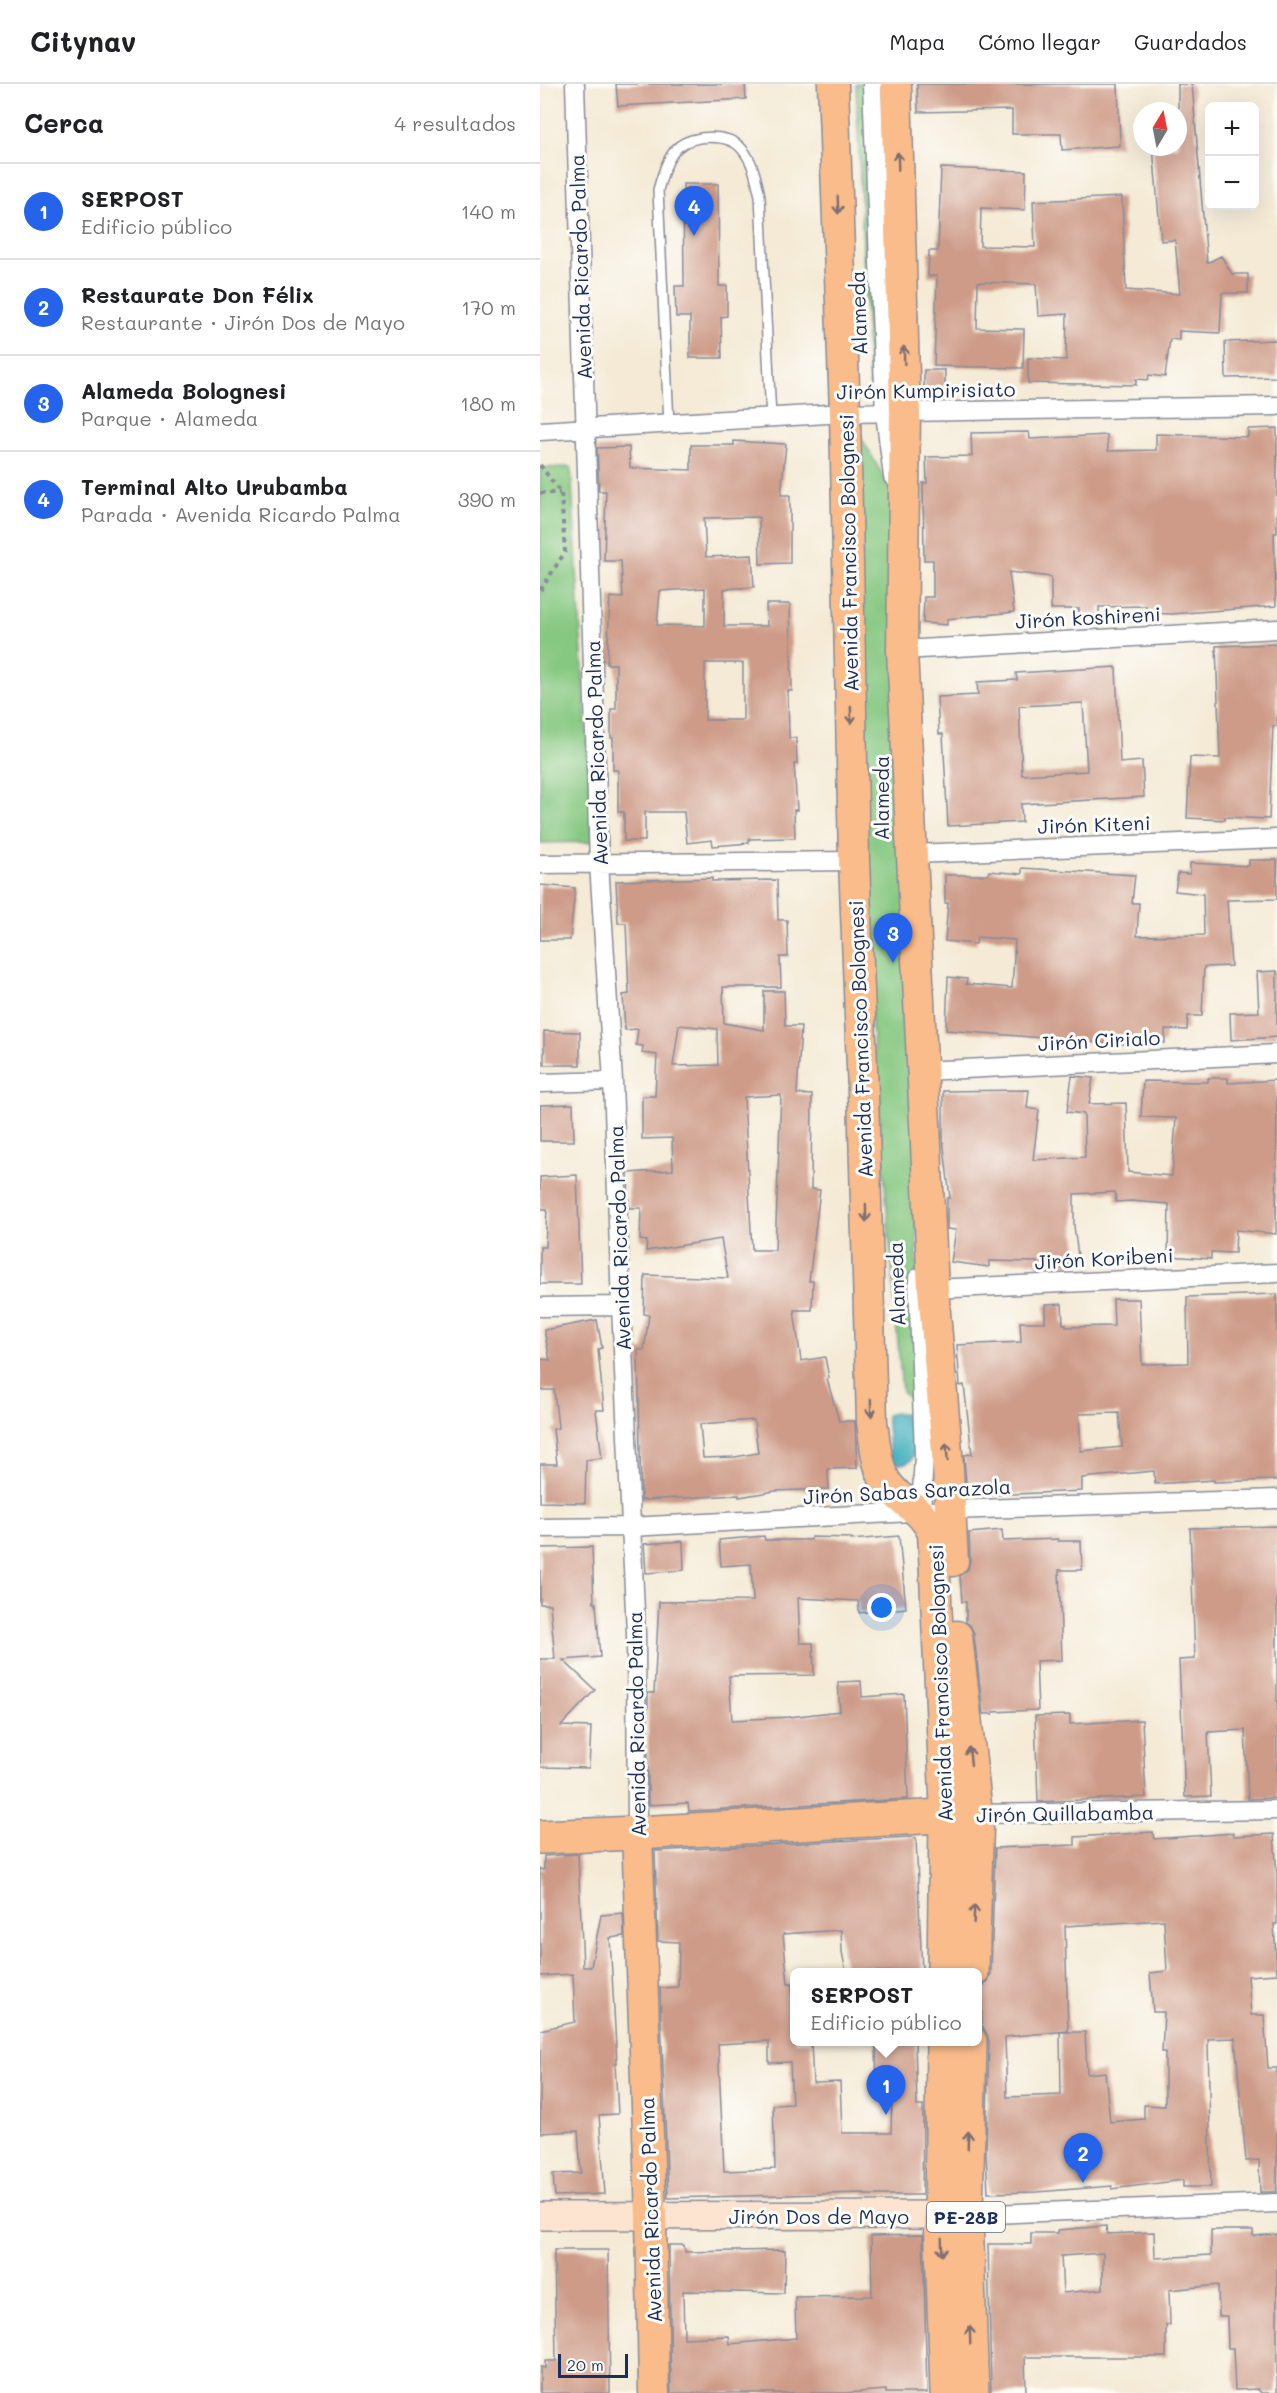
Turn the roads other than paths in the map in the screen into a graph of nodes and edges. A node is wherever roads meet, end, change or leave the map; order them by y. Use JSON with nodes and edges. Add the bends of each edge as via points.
{"nodes":[{"id":1,"x":575,"y":84,"type":"edge"},
{"id":2,"x":834,"y":84,"type":"edge"},
{"id":3,"x":872,"y":84,"type":"edge"},
{"id":4,"x":896,"y":84,"type":"edge"},
{"id":5,"x":1277,"y":406,"type":"edge"},
{"id":6,"x":895,"y":412,"type":"junction"},
{"id":7,"x":845,"y":413,"type":"junction"},
{"id":8,"x":771,"y":418,"type":"junction"},
{"id":9,"x":669,"y":424,"type":"junction"},
{"id":10,"x":584,"y":429,"type":"junction"},
{"id":11,"x":540,"y":431,"type":"edge"},
{"id":12,"x":1277,"y":629,"type":"edge"},
{"id":13,"x":902,"y":650,"type":"junction"},
{"id":14,"x":1277,"y":839,"type":"edge"},
{"id":15,"x":914,"y":854,"type":"junction"},
{"id":16,"x":854,"y":861,"type":"junction"},
{"id":17,"x":599,"y":863,"type":"junction"},
{"id":18,"x":540,"y":864,"type":"edge"},
{"id":19,"x":1277,"y":1054,"type":"edge"},
{"id":20,"x":923,"y":1071,"type":"junction"},
{"id":21,"x":613,"y":1081,"type":"junction"},
{"id":22,"x":540,"y":1083,"type":"edge"},
{"id":23,"x":1277,"y":1273,"type":"edge"},
{"id":24,"x":933,"y":1288,"type":"junction"},
{"id":25,"x":621,"y":1306,"type":"junction"},
{"id":26,"x":540,"y":1307,"type":"edge"},
{"id":27,"x":1277,"y":1499,"type":"edge"},
{"id":28,"x":950,"y":1510,"type":"junction"},
{"id":29,"x":921,"y":1512,"type":"junction"},
{"id":30,"x":630,"y":1527,"type":"junction"},
{"id":31,"x":540,"y":1528,"type":"edge"},
{"id":32,"x":1277,"y":1810,"type":"edge"},
{"id":33,"x":962,"y":1815,"type":"junction"},
{"id":34,"x":637,"y":1833,"type":"junction"},
{"id":35,"x":540,"y":1837,"type":"edge"},
{"id":36,"x":944,"y":1968,"type":"edge"},
{"id":37,"x":972,"y":1968,"type":"edge"},
{"id":38,"x":944,"y":2046,"type":"edge"},
{"id":39,"x":970,"y":2046,"type":"edge"},
{"id":40,"x":1277,"y":2203,"type":"edge"},
{"id":41,"x":953,"y":2215,"type":"junction"},
{"id":42,"x":540,"y":2216,"type":"edge"},
{"id":43,"x":651,"y":2217,"type":"junction"},
{"id":44,"x":654,"y":2393,"type":"edge"},
{"id":45,"x":947,"y":2393,"type":"edge"},
{"id":46,"x":972,"y":2393,"type":"edge"}],
"edges":[{"from":1,"to":10,"type":"street","name":"Avenida Ricardo Palma"},
{"from":2,"to":7,"type":"main road","name":"Avenida Francisco Bolognesi","one_way":true},
{"from":3,"to":6,"type":"street","name":"Alameda"},
{"from":6,"to":4,"type":"main road","name":"Avenida Francisco Bolognesi","one_way":true},
{"from":5,"to":6,"type":"street","name":"Jirón Kumpirisiato"},
{"from":6,"to":7,"type":"street","name":"Jirón Kumpirisiato"},
{"from":6,"to":13,"type":"main road","name":"Avenida Francisco Bolognesi"},
{"from":7,"to":8,"type":"street","name":"Jirón Kumpirisiato"},
{"from":7,"to":16,"type":"main road","name":"Avenida Francisco Bolognesi","one_way":true},
{"from":8,"to":9,"type":"street","name":"Jirón Kumpirisiato"},
{"from":8,"to":9,"type":"lane","via":[[760,196],[754,166],[741,147],[721,138],[697,138],[677,148],[664,169],[658,190]]},
{"from":9,"to":10,"type":"street","name":"Jirón Kumpirisiato"},
{"from":10,"to":11,"type":"street","name":"Jirón Kumpirisiato"},
{"from":10,"to":17,"type":"street","name":"Avenida Ricardo Palma"},
{"from":12,"to":13,"type":"street","name":"Jirón koshireni"},
{"from":13,"to":15,"type":"main road","name":"Avenida Francisco Bolognesi"},
{"from":13,"to":29,"type":"street","name":"Alameda","via":[[903,857],[924,1455]]},
{"from":14,"to":15,"type":"street","name":"Jirón Kiteni"},
{"from":15,"to":20,"type":"main road","name":"Avenida Francisco Bolognesi"},
{"from":16,"to":17,"type":"street"},
{"from":16,"to":29,"type":"main road","name":"Avenida Francisco Bolognesi","one_way":true,"via":[[872,1422],[877,1459],[887,1484]]},
{"from":17,"to":18,"type":"street"},
{"from":17,"to":21,"type":"street","name":"Avenida Ricardo Palma"},
{"from":19,"to":20,"type":"street","name":"Jirón Cirialo"},
{"from":20,"to":24,"type":"main road","name":"Avenida Francisco Bolognesi"},
{"from":21,"to":22,"type":"street"},
{"from":21,"to":25,"type":"street","name":"Avenida Ricardo Palma"},
{"from":23,"to":24,"type":"street","name":"Jirón Koribeni"},
{"from":28,"to":24,"type":"main road","name":"Avenida Francisco Bolognesi","one_way":true},
{"from":25,"to":26,"type":"street"},
{"from":25,"to":30,"type":"street","name":"Avenida Ricardo Palma"},
{"from":27,"to":28,"type":"street","name":"Jirón Sabas Sarazola"},
{"from":28,"to":29,"type":"street","name":"Jirón Sabas Sarazola"},
{"from":33,"to":28,"type":"main road","name":"Avenida Francisco Bolognesi","one_way":true},
{"from":29,"to":30,"type":"street","name":"Jirón Sabas Sarazola"},
{"from":29,"to":33,"type":"main road","name":"Avenida Francisco Bolognesi","via":[[933,1533]]},
{"from":30,"to":31,"type":"street","name":"Jirón Sabas Sarazola"},
{"from":30,"to":34,"type":"street","name":"Avenida Ricardo Palma","via":[[636,1633]]},
{"from":32,"to":33,"type":"street","name":"Jirón Quillabamba"},
{"from":33,"to":34,"type":"highway","name":"Jirón Quillabamba"},
{"from":33,"to":36,"type":"highway","name":"Avenida Francisco Bolognesi"},
{"from":37,"to":33,"type":"highway","name":"Avenida Francisco Bolognesi","one_way":true},
{"from":34,"to":35,"type":"highway","name":"Jirón Quillabamba"},
{"from":34,"to":43,"type":"main road","name":"Avenida Ricardo Palma"},
{"from":38,"to":41,"type":"highway","number":"PE-28B"},
{"from":41,"to":39,"type":"highway","number":"PE-28B","one_way":true},
{"from":40,"to":41,"type":"street","name":"Jirón Dos de Mayo"},
{"from":41,"to":43,"type":"street","name":"Jirón Dos de Mayo"},
{"from":41,"to":45,"type":"highway","number":"PE-28B","one_way":true},
{"from":46,"to":41,"type":"highway","number":"PE-28B","one_way":true},
{"from":42,"to":43,"type":"street","name":"Jirón Dos de Mayo"},
{"from":43,"to":44,"type":"main road","name":"Avenida Ricardo Palma"}]}
